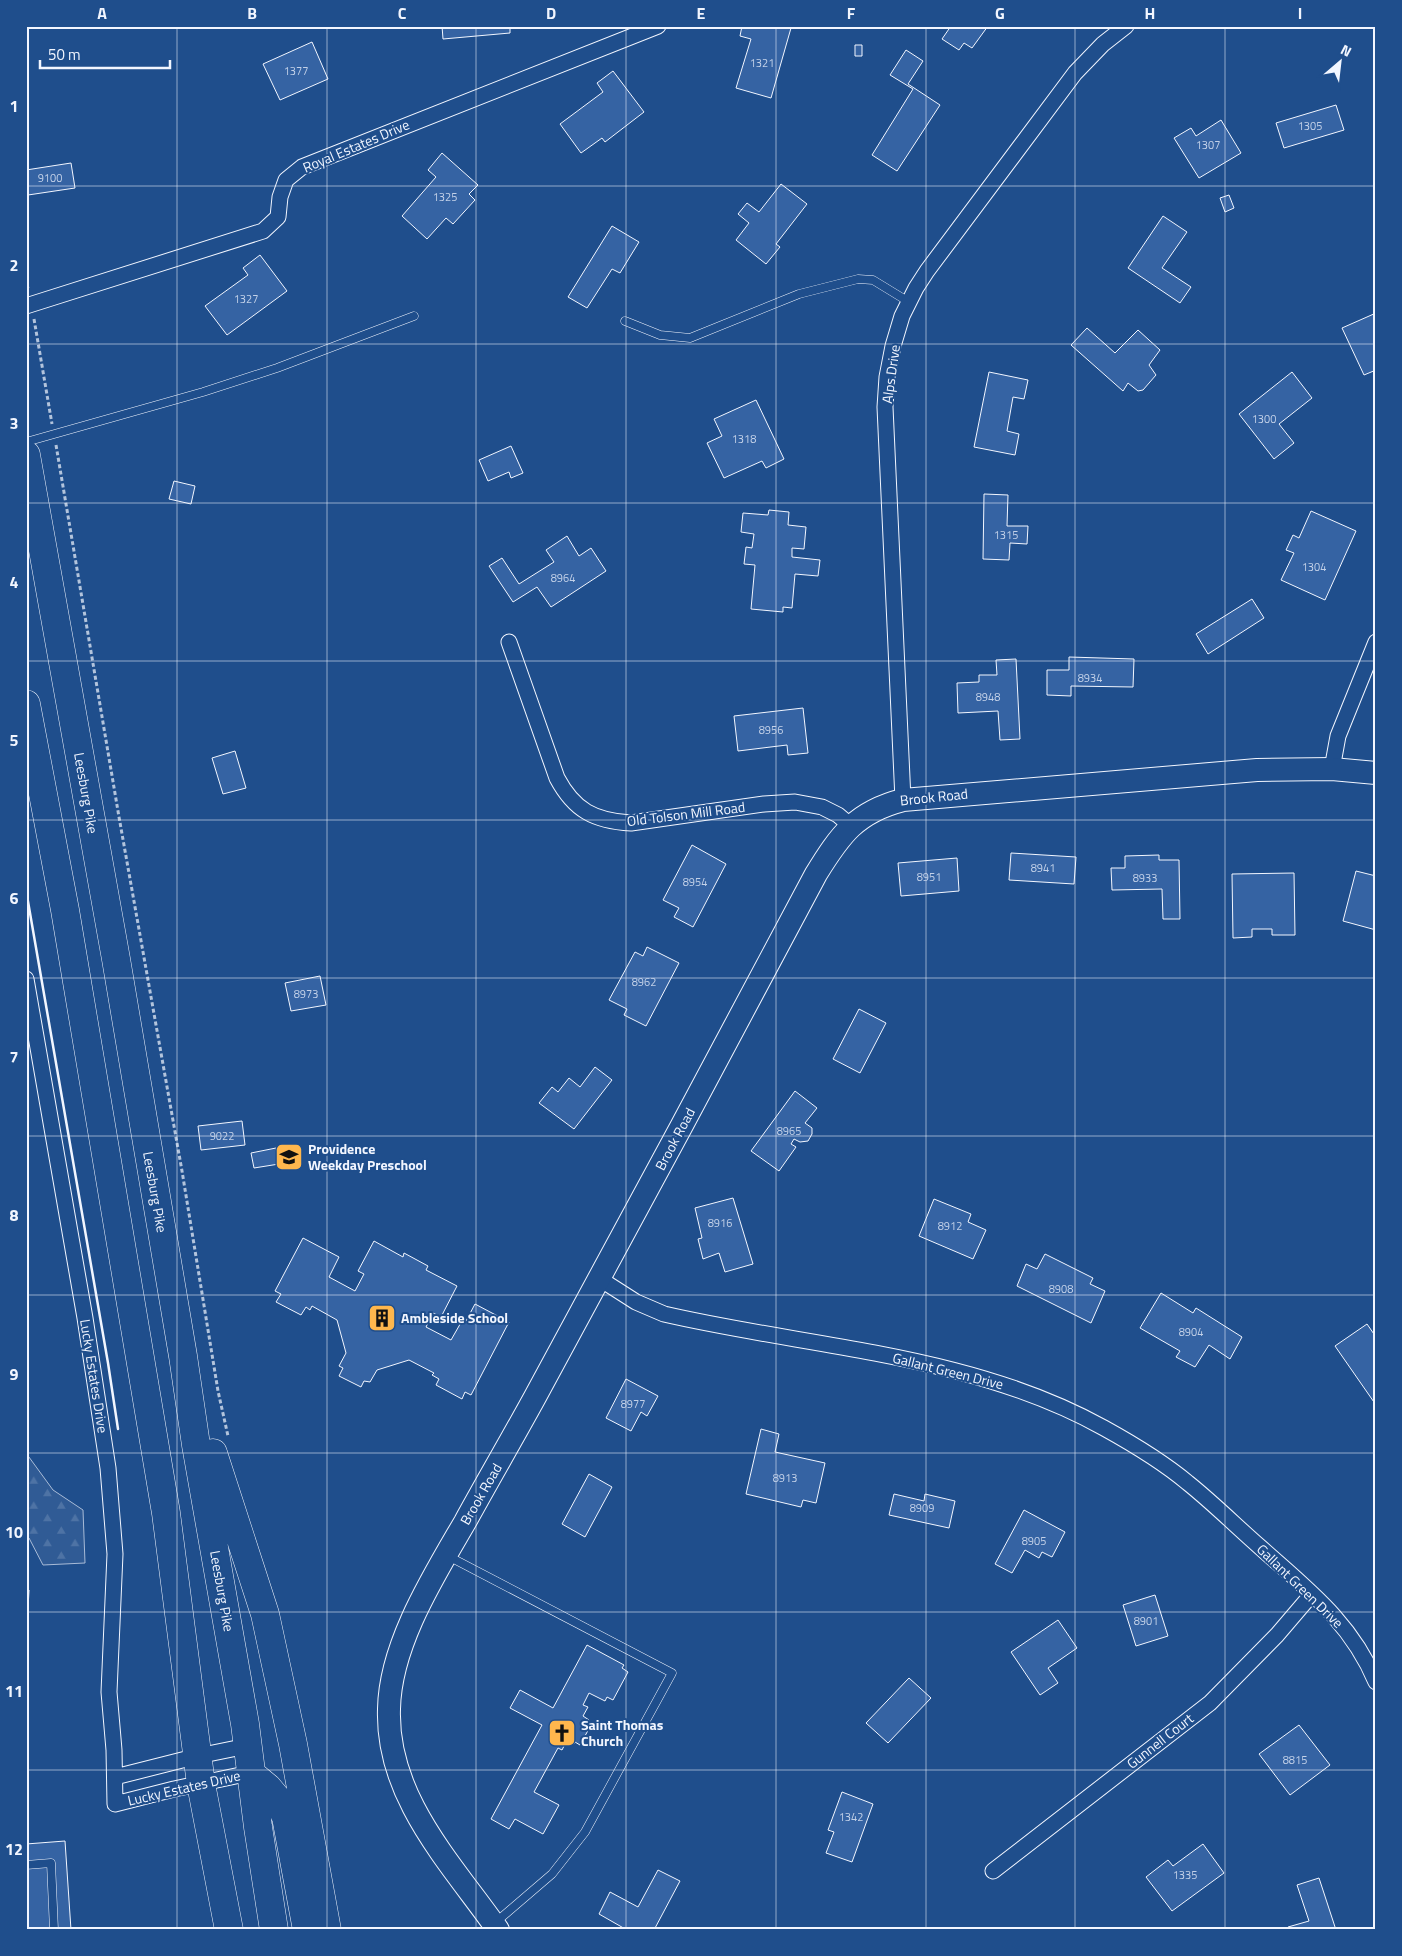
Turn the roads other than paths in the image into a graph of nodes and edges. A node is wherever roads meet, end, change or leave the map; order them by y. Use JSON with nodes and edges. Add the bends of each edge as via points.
{"nodes":[{"id":1,"x":658,"y":26,"type":"edge"},
{"id":2,"x":1126,"y":26,"type":"edge"},
{"id":3,"x":909,"y":302,"type":"junction"},
{"id":4,"x":29,"y":305,"type":"edge"},
{"id":5,"x":414,"y":316,"type":"dead end"},
{"id":6,"x":625,"y":320,"type":"dead end"},
{"id":7,"x":26,"y":442,"type":"edge"},
{"id":8,"x":26,"y":455,"type":"edge"},
{"id":9,"x":26,"y":560,"type":"edge"},
{"id":10,"x":53,"y":604,"type":"junction"},
{"id":11,"x":509,"y":642,"type":"dead end"},
{"id":12,"x":1376,"y":642,"type":"edge"},
{"id":13,"x":26,"y":704,"type":"edge"},
{"id":14,"x":1332,"y":769,"type":"junction"},
{"id":15,"x":1376,"y":772,"type":"edge"},
{"id":16,"x":903,"y":800,"type":"junction"},
{"id":17,"x":850,"y":826,"type":"junction"},
{"id":18,"x":26,"y":979,"type":"edge"},
{"id":19,"x":600,"y":1278,"type":"junction"},
{"id":20,"x":183,"y":1356,"type":"junction"},
{"id":21,"x":446,"y":1555,"type":"junction"},
{"id":22,"x":1312,"y":1594,"type":"junction"},
{"id":23,"x":1376,"y":1682,"type":"edge"},
{"id":24,"x":247,"y":1746,"type":"junction"},
{"id":25,"x":198,"y":1756,"type":"junction"},
{"id":26,"x":250,"y":1774,"type":"junction"},
{"id":27,"x":115,"y":1777,"type":"junction"},
{"id":28,"x":201,"y":1784,"type":"junction"},
{"id":29,"x":26,"y":1865,"type":"edge"},
{"id":30,"x":993,"y":1871,"type":"dead end"},
{"id":31,"x":496,"y":1927,"type":"edge"},
{"id":32,"x":54,"y":1930,"type":"edge"},
{"id":33,"x":229,"y":1930,"type":"edge"},
{"id":34,"x":274,"y":1930,"type":"edge"},
{"id":35,"x":307,"y":1930,"type":"edge"},
{"id":36,"x":327,"y":1930,"type":"edge"}],
"edges":[{"from":1,"to":4,"type":"street","name":"Royal Estates Drive","via":[[302,166],[286,180],[278,217],[263,231]]},
{"from":2,"to":3,"type":"street","name":"Alps Drive","via":[[1075,73],[927,270]]},
{"from":3,"to":6,"type":"lane","via":[[874,280],[858,279],[799,294],[690,338],[660,335]]},
{"from":3,"to":16,"type":"street","name":"Alps Drive","via":[[893,346],[885,407]]},
{"from":5,"to":7,"type":"lane","via":[[277,368]]},
{"from":8,"to":10,"type":"highway","name":"Leesburg Pike"},
{"from":9,"to":10,"type":"highway","via":[[35,581]]},
{"from":10,"to":20,"type":"highway","name":"Leesburg Pike"},
{"from":11,"to":17,"type":"street","name":"Old Tolson Mill Road","via":[[557,778],[577,806],[592,816],[630,823],[795,802],[822,807]]},
{"from":12,"to":14,"type":"street","via":[[1338,736]]},
{"from":13,"to":25,"type":"highway","via":[[66,910],[166,1513]]},
{"from":14,"to":15,"type":"street","name":"Brook Road"},
{"from":14,"to":16,"type":"street","name":"Brook Road","via":[[1256,770]]},
{"from":16,"to":17,"type":"street","name":"Brook Road","via":[[869,812]]},
{"from":17,"to":19,"type":"street","name":"Brook Road","via":[[816,874]]},
{"from":18,"to":27,"type":"street","name":"Lucky Estates Drive","via":[[108,1468],[115,1554],[109,1692]]},
{"from":19,"to":21,"type":"street","name":"Brook Road"},
{"from":19,"to":22,"type":"street","name":"Gallant Green Drive","via":[[636,1302],[664,1314],[964,1372],[1062,1406],[1145,1452],[1187,1482]]},
{"from":20,"to":24,"type":"highway","name":"Leesburg Pike"},
{"from":20,"to":36,"type":"highway","via":[[265,1614]]},
{"from":21,"to":31,"type":"street","name":"Brook Road","via":[[400,1650],[388,1709],[390,1742],[413,1811]]},
{"from":21,"to":31,"type":"lane","via":[[672,1673],[585,1832],[552,1874]]},
{"from":22,"to":23,"type":"street","name":"Gallant Green Drive","via":[[1354,1640]]},
{"from":22,"to":30,"type":"street","name":"Gunnell Court","via":[[1210,1703]]},
{"from":24,"to":25,"type":"street","name":"Lucky Estates Drive"},
{"from":24,"to":26,"type":"highway","name":"Leesburg Pike"},
{"from":25,"to":27,"type":"street","name":"Lucky Estates Drive"},
{"from":25,"to":28,"type":"highway"},
{"from":26,"to":28,"type":"street","name":"Lucky Estates Drive"},
{"from":26,"to":34,"type":"highway","name":"Leesburg Pike"},
{"from":26,"to":35,"type":"highway","via":[[268,1788],[286,1817]]},
{"from":27,"to":28,"type":"street","name":"Lucky Estates Drive","via":[[115,1804]]},
{"from":28,"to":33,"type":"highway"},
{"from":29,"to":32,"type":"lane","via":[[51,1863]]}]}
